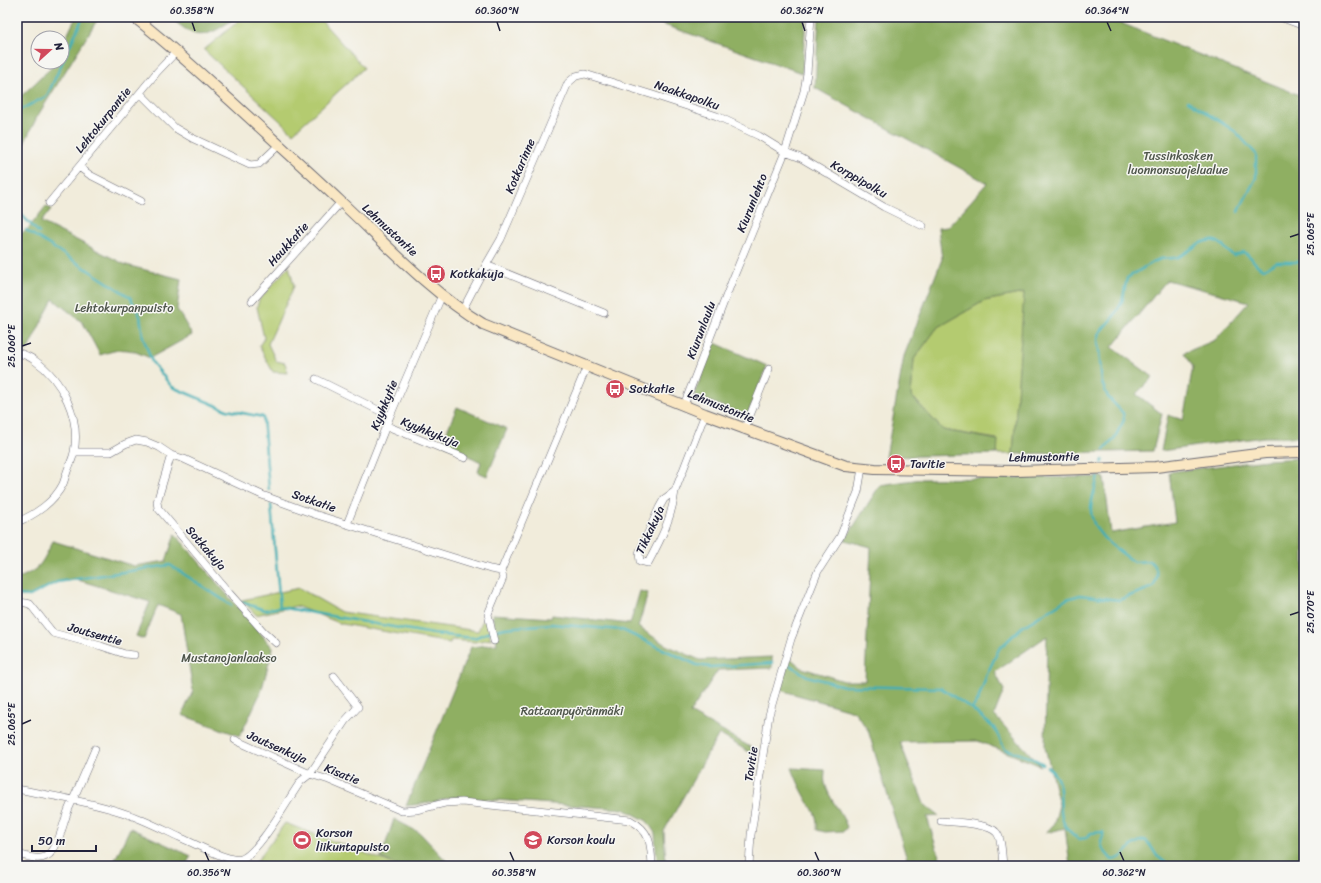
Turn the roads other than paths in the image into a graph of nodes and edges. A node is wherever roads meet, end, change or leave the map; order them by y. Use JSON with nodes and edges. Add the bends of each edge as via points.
{"nodes":[{"id":1,"x":134,"y":17,"type":"edge"},
{"id":2,"x":811,"y":17,"type":"edge"},
{"id":3,"x":1280,"y":17,"type":"edge"},
{"id":4,"x":1304,"y":26,"type":"edge"},
{"id":5,"x":176,"y":52,"type":"junction"},
{"id":6,"x":576,"y":76,"type":"joint"},
{"id":7,"x":140,"y":93,"type":"junction"},
{"id":8,"x":279,"y":145,"type":"junction"},
{"id":9,"x":785,"y":152,"type":"junction"},
{"id":10,"x":79,"y":167,"type":"junction"},
{"id":11,"x":141,"y":201,"type":"dead end"},
{"id":12,"x":341,"y":202,"type":"junction"},
{"id":13,"x":49,"y":203,"type":"dead end"},
{"id":14,"x":923,"y":226,"type":"dead end"},
{"id":15,"x":739,"y":263,"type":"joint"},
{"id":16,"x":486,"y":265,"type":"junction"},
{"id":17,"x":442,"y":294,"type":"junction"},
{"id":18,"x":252,"y":301,"type":"dead end"},
{"id":19,"x":462,"y":311,"type":"junction"},
{"id":20,"x":604,"y":312,"type":"dead end"},
{"id":21,"x":17,"y":352,"type":"edge"},
{"id":22,"x":587,"y":366,"type":"junction"},
{"id":23,"x":769,"y":369,"type":"dead end"},
{"id":24,"x":316,"y":379,"type":"dead end"},
{"id":25,"x":684,"y":405,"type":"junction"},
{"id":26,"x":705,"y":414,"type":"junction"},
{"id":27,"x":390,"y":416,"type":"junction"},
{"id":28,"x":387,"y":426,"type":"junction"},
{"id":29,"x":744,"y":430,"type":"junction"},
{"id":30,"x":74,"y":452,"type":"junction"},
{"id":31,"x":1304,"y":452,"type":"edge"},
{"id":32,"x":171,"y":455,"type":"junction"},
{"id":33,"x":465,"y":458,"type":"dead end"},
{"id":34,"x":862,"y":468,"type":"junction"},
{"id":35,"x":675,"y":491,"type":"junction"},
{"id":36,"x":17,"y":522,"type":"edge"},
{"id":37,"x":347,"y":524,"type":"junction"},
{"id":38,"x":501,"y":571,"type":"junction"},
{"id":39,"x":17,"y":602,"type":"edge"},
{"id":40,"x":494,"y":641,"type":"dead end"},
{"id":41,"x":276,"y":643,"type":"dead end"},
{"id":42,"x":134,"y":655,"type":"dead end"},
{"id":43,"x":334,"y":676,"type":"dead end"},
{"id":44,"x":235,"y":740,"type":"dead end"},
{"id":45,"x":95,"y":749,"type":"dead end"},
{"id":46,"x":310,"y":774,"type":"junction"},
{"id":47,"x":17,"y":789,"type":"edge"},
{"id":48,"x":74,"y":799,"type":"junction"},
{"id":49,"x":941,"y":821,"type":"dead end"},
{"id":50,"x":17,"y":854,"type":"edge"},
{"id":51,"x":652,"y":866,"type":"edge"},
{"id":52,"x":749,"y":866,"type":"edge"},
{"id":53,"x":1003,"y":866,"type":"edge"}],
"edges":[{"from":1,"to":5,"type":"main road","name":"Lehmustontie"},
{"from":2,"to":9,"type":"street","name":"Kiurunlehto","via":[[804,91]]},
{"from":3,"to":4,"type":"street"},
{"from":5,"to":7,"type":"street","name":"Lehtokurpantie"},
{"from":5,"to":8,"type":"main road","name":"Lehmustontie"},
{"from":6,"to":9,"type":"street","name":"Naakkapolku","via":[[585,74],[717,116]]},
{"from":6,"to":16,"type":"street","name":"Kotkarinne","via":[[568,83],[501,239]]},
{"from":7,"to":8,"type":"street","via":[[175,128],[250,165],[259,164]]},
{"from":7,"to":10,"type":"street","name":"Lehtokurpantie"},
{"from":8,"to":12,"type":"main road","name":"Lehmustontie"},
{"from":9,"to":14,"type":"street","name":"Korppipolku","via":[[801,158],[884,207]]},
{"from":9,"to":15,"type":"street","name":"Kiurunlehto"},
{"from":10,"to":11,"type":"street"},
{"from":10,"to":13,"type":"street","name":"Lehtokurpantie"},
{"from":12,"to":17,"type":"main road","name":"Lehmustontie"},
{"from":12,"to":18,"type":"street","name":"Haukkatie"},
{"from":15,"to":25,"type":"street","name":"Kiurunlaulu"},
{"from":16,"to":19,"type":"street"},
{"from":16,"to":20,"type":"street"},
{"from":17,"to":19,"type":"main road","name":"Lehmustontie"},
{"from":17,"to":27,"type":"street","name":"Kyyhkytie"},
{"from":19,"to":22,"type":"main road","name":"Lehmustontie","via":[[483,324]]},
{"from":21,"to":30,"type":"street","via":[[33,359],[47,371],[62,390],[70,407],[75,428]]},
{"from":22,"to":25,"type":"main road","name":"Lehmustontie"},
{"from":22,"to":38,"type":"street"},
{"from":23,"to":29,"type":"street"},
{"from":24,"to":27,"type":"street"},
{"from":25,"to":26,"type":"main road","name":"Lehmustontie"},
{"from":26,"to":29,"type":"main road","name":"Lehmustontie"},
{"from":26,"to":35,"type":"street","name":"Tikkakuja"},
{"from":27,"to":28,"type":"street","name":"Kyyhkytie"},
{"from":28,"to":33,"type":"street","name":"Kyyhkykuja"},
{"from":28,"to":37,"type":"street","name":"Kyyhkytie"},
{"from":29,"to":34,"type":"main road","name":"Lehmustontie","via":[[846,466]]},
{"from":30,"to":32,"type":"street","name":"Sotkatie","via":[[110,452],[136,440],[159,447]]},
{"from":30,"to":36,"type":"street","via":[[63,484],[49,503]]},
{"from":31,"to":34,"type":"main road","name":"Lehmustontie","via":[[1265,453],[1156,467],[1016,471]]},
{"from":32,"to":37,"type":"street","name":"Sotkatie","via":[[262,495]]},
{"from":32,"to":41,"type":"street","name":"Sotkakuja","via":[[157,502],[158,508],[230,594]]},
{"from":34,"to":52,"type":"street","name":"Tavitie","via":[[858,492],[839,539],[818,572],[791,640],[769,715],[751,835]]},
{"from":35,"to":35,"type":"street","name":"Tikkakuja","via":[[664,499],[658,508],[639,553],[640,561],[648,563],[656,549],[669,519]]},
{"from":37,"to":38,"type":"street","name":"Sotkatie"},
{"from":38,"to":40,"type":"street","via":[[503,578],[488,614]]},
{"from":39,"to":42,"type":"street","name":"Joutsentie","via":[[30,604],[53,632]]},
{"from":43,"to":46,"type":"street","via":[[358,707],[345,721]]},
{"from":44,"to":46,"type":"street","name":"Joutsenkuja"},
{"from":45,"to":48,"type":"street"},
{"from":46,"to":48,"type":"street","name":"Kisatie","via":[[301,781],[258,846],[249,855],[234,860],[137,818]]},
{"from":46,"to":51,"type":"street","name":"Kisatie","via":[[402,811],[462,802],[630,820],[638,824],[647,835]]},
{"from":47,"to":48,"type":"street","name":"Kisatie"},
{"from":48,"to":50,"type":"street","via":[[50,855],[36,858]]},
{"from":49,"to":53,"type":"street","via":[[974,824],[997,832]]}]}
